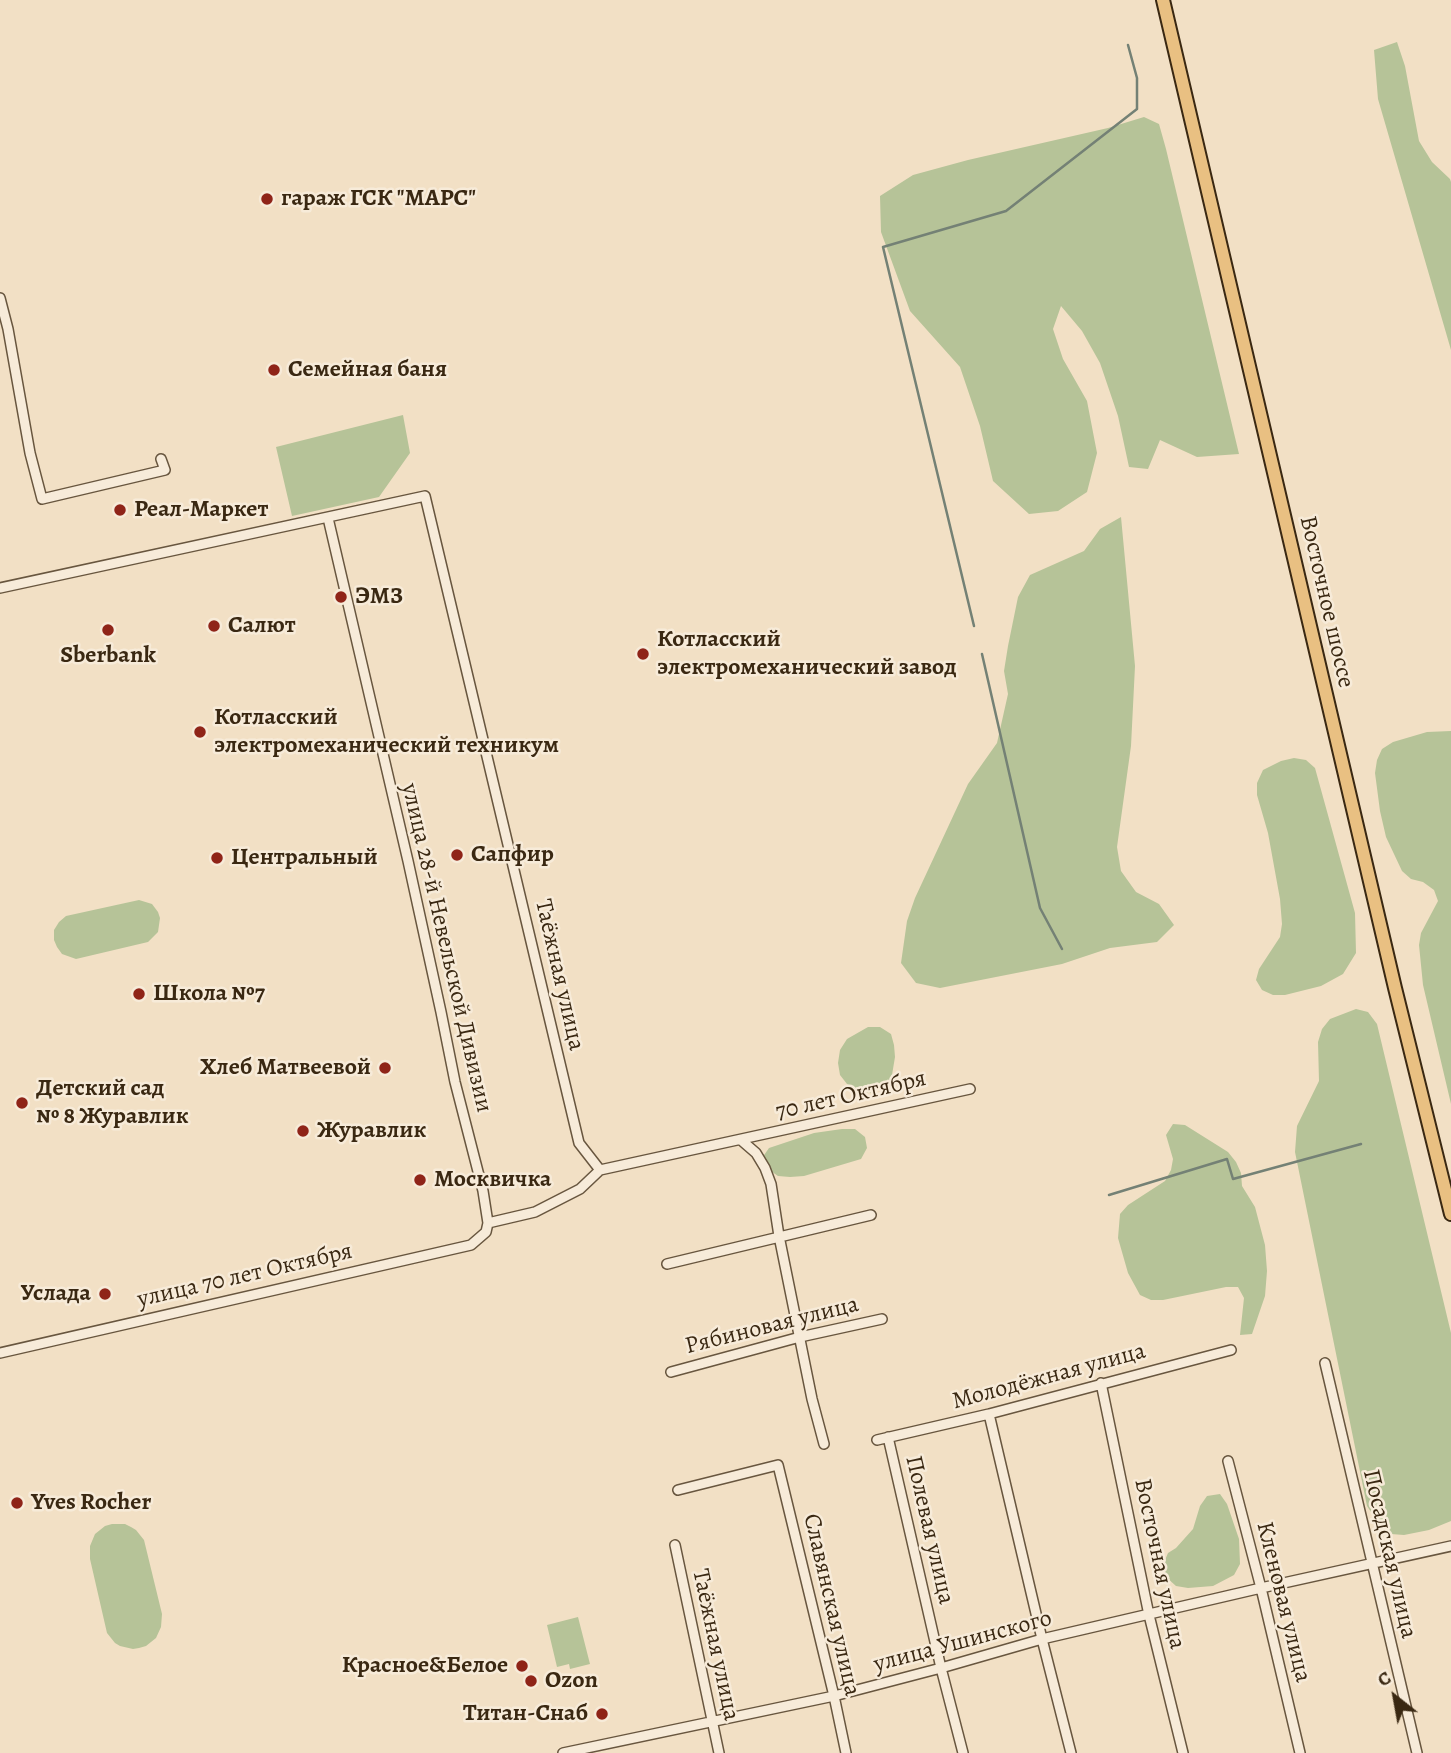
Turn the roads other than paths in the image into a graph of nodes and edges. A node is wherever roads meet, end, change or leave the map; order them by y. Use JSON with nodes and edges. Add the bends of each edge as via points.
{"nodes":[{"id":1,"x":1163,"y":0,"type":"edge"},
{"id":2,"x":0,"y":298,"type":"edge"},
{"id":3,"x":162,"y":459,"type":"dead end"},
{"id":4,"x":328,"y":518,"type":"junction"},
{"id":5,"x":0,"y":588,"type":"edge"},
{"id":6,"x":970,"y":1089,"type":"dead end"},
{"id":7,"x":741,"y":1140,"type":"junction"},
{"id":8,"x":600,"y":1170,"type":"junction"},
{"id":9,"x":871,"y":1214,"type":"dead end"},
{"id":10,"x":1451,"y":1214,"type":"edge"},
{"id":11,"x":488,"y":1223,"type":"junction"},
{"id":12,"x":779,"y":1236,"type":"junction"},
{"id":13,"x":667,"y":1264,"type":"dead end"},
{"id":14,"x":882,"y":1319,"type":"dead end"},
{"id":15,"x":800,"y":1337,"type":"junction"},
{"id":16,"x":1230,"y":1350,"type":"dead end"},
{"id":17,"x":0,"y":1353,"type":"edge"},
{"id":18,"x":1325,"y":1363,"type":"dead end"},
{"id":19,"x":671,"y":1372,"type":"dead end"},
{"id":20,"x":1101,"y":1383,"type":"junction"},
{"id":21,"x":989,"y":1414,"type":"junction"},
{"id":22,"x":888,"y":1437,"type":"junction"},
{"id":23,"x":877,"y":1440,"type":"dead end"},
{"id":24,"x":824,"y":1444,"type":"dead end"},
{"id":25,"x":1228,"y":1461,"type":"dead end"},
{"id":26,"x":678,"y":1490,"type":"dead end"},
{"id":27,"x":675,"y":1545,"type":"dead end"},
{"id":28,"x":1451,"y":1546,"type":"edge"},
{"id":29,"x":1372,"y":1563,"type":"junction"},
{"id":30,"x":1261,"y":1588,"type":"junction"},
{"id":31,"x":1149,"y":1615,"type":"junction"},
{"id":32,"x":1042,"y":1639,"type":"junction"},
{"id":33,"x":942,"y":1668,"type":"junction"},
{"id":34,"x":834,"y":1696,"type":"junction"},
{"id":35,"x":712,"y":1723,"type":"junction"},
{"id":36,"x":563,"y":1753,"type":"edge"},
{"id":37,"x":719,"y":1753,"type":"edge"},
{"id":38,"x":846,"y":1753,"type":"edge"},
{"id":39,"x":963,"y":1753,"type":"edge"},
{"id":40,"x":1071,"y":1753,"type":"edge"},
{"id":41,"x":1183,"y":1753,"type":"edge"},
{"id":42,"x":1300,"y":1753,"type":"edge"},
{"id":43,"x":1417,"y":1753,"type":"edge"}],
"edges":[{"from":1,"to":10,"type":"main road","name":"Восточное шоссе"},
{"from":2,"to":3,"type":"street","via":[[42,499],[165,470]]},
{"from":4,"to":5,"type":"street"},
{"from":4,"to":8,"type":"street","name":"Таёжная улица","via":[[425,496],[579,1143]]},
{"from":4,"to":11,"type":"street","name":"улица 28-й Невельской Дивизии"},
{"from":6,"to":7,"type":"street","name":"70 лет Октября"},
{"from":7,"to":8,"type":"street","name":"70 лет Октября"},
{"from":7,"to":12,"type":"street","via":[[765,1168]]},
{"from":8,"to":11,"type":"street","via":[[580,1189],[535,1212]]},
{"from":9,"to":12,"type":"street"},
{"from":11,"to":17,"type":"street","name":"улица 70 лет Октября","via":[[486,1232],[471,1245]]},
{"from":12,"to":13,"type":"street"},
{"from":12,"to":15,"type":"street"},
{"from":14,"to":15,"type":"street","name":"Рябиновая улица"},
{"from":15,"to":19,"type":"street","name":"Рябиновая улица"},
{"from":15,"to":24,"type":"street"},
{"from":16,"to":20,"type":"street","name":"Молодёжная улица"},
{"from":18,"to":29,"type":"street","name":"Посадская улица"},
{"from":20,"to":21,"type":"street","name":"Молодёжная улица"},
{"from":20,"to":31,"type":"street","name":"Восточная улица"},
{"from":21,"to":22,"type":"street","name":"Молодёжная улица"},
{"from":21,"to":32,"type":"street"},
{"from":22,"to":23,"type":"street","name":"Молодёжная улица"},
{"from":22,"to":33,"type":"street","name":"Полевая улица"},
{"from":25,"to":30,"type":"street","name":"Кленовая улица"},
{"from":26,"to":34,"type":"street","name":"Славянская улица","via":[[778,1465]]},
{"from":27,"to":35,"type":"street","name":"Таёжная улица"},
{"from":28,"to":29,"type":"street","name":"улица Ушинского"},
{"from":29,"to":30,"type":"street","name":"улица Ушинского"},
{"from":29,"to":43,"type":"street","name":"Посадская улица"},
{"from":30,"to":31,"type":"street","name":"улица Ушинского"},
{"from":30,"to":42,"type":"street","name":"Кленовая улица"},
{"from":31,"to":32,"type":"street","name":"улица Ушинского"},
{"from":31,"to":41,"type":"street","name":"Восточная улица"},
{"from":32,"to":33,"type":"street","name":"улица Ушинского"},
{"from":32,"to":40,"type":"street"},
{"from":33,"to":34,"type":"street","name":"улица Ушинского"},
{"from":33,"to":39,"type":"street","name":"Полевая улица"},
{"from":34,"to":35,"type":"street","name":"улица Ушинского"},
{"from":34,"to":38,"type":"street","name":"Славянская улица"},
{"from":35,"to":36,"type":"street","name":"улица Ушинского"},
{"from":35,"to":37,"type":"street","name":"Таёжная улица"}]}
